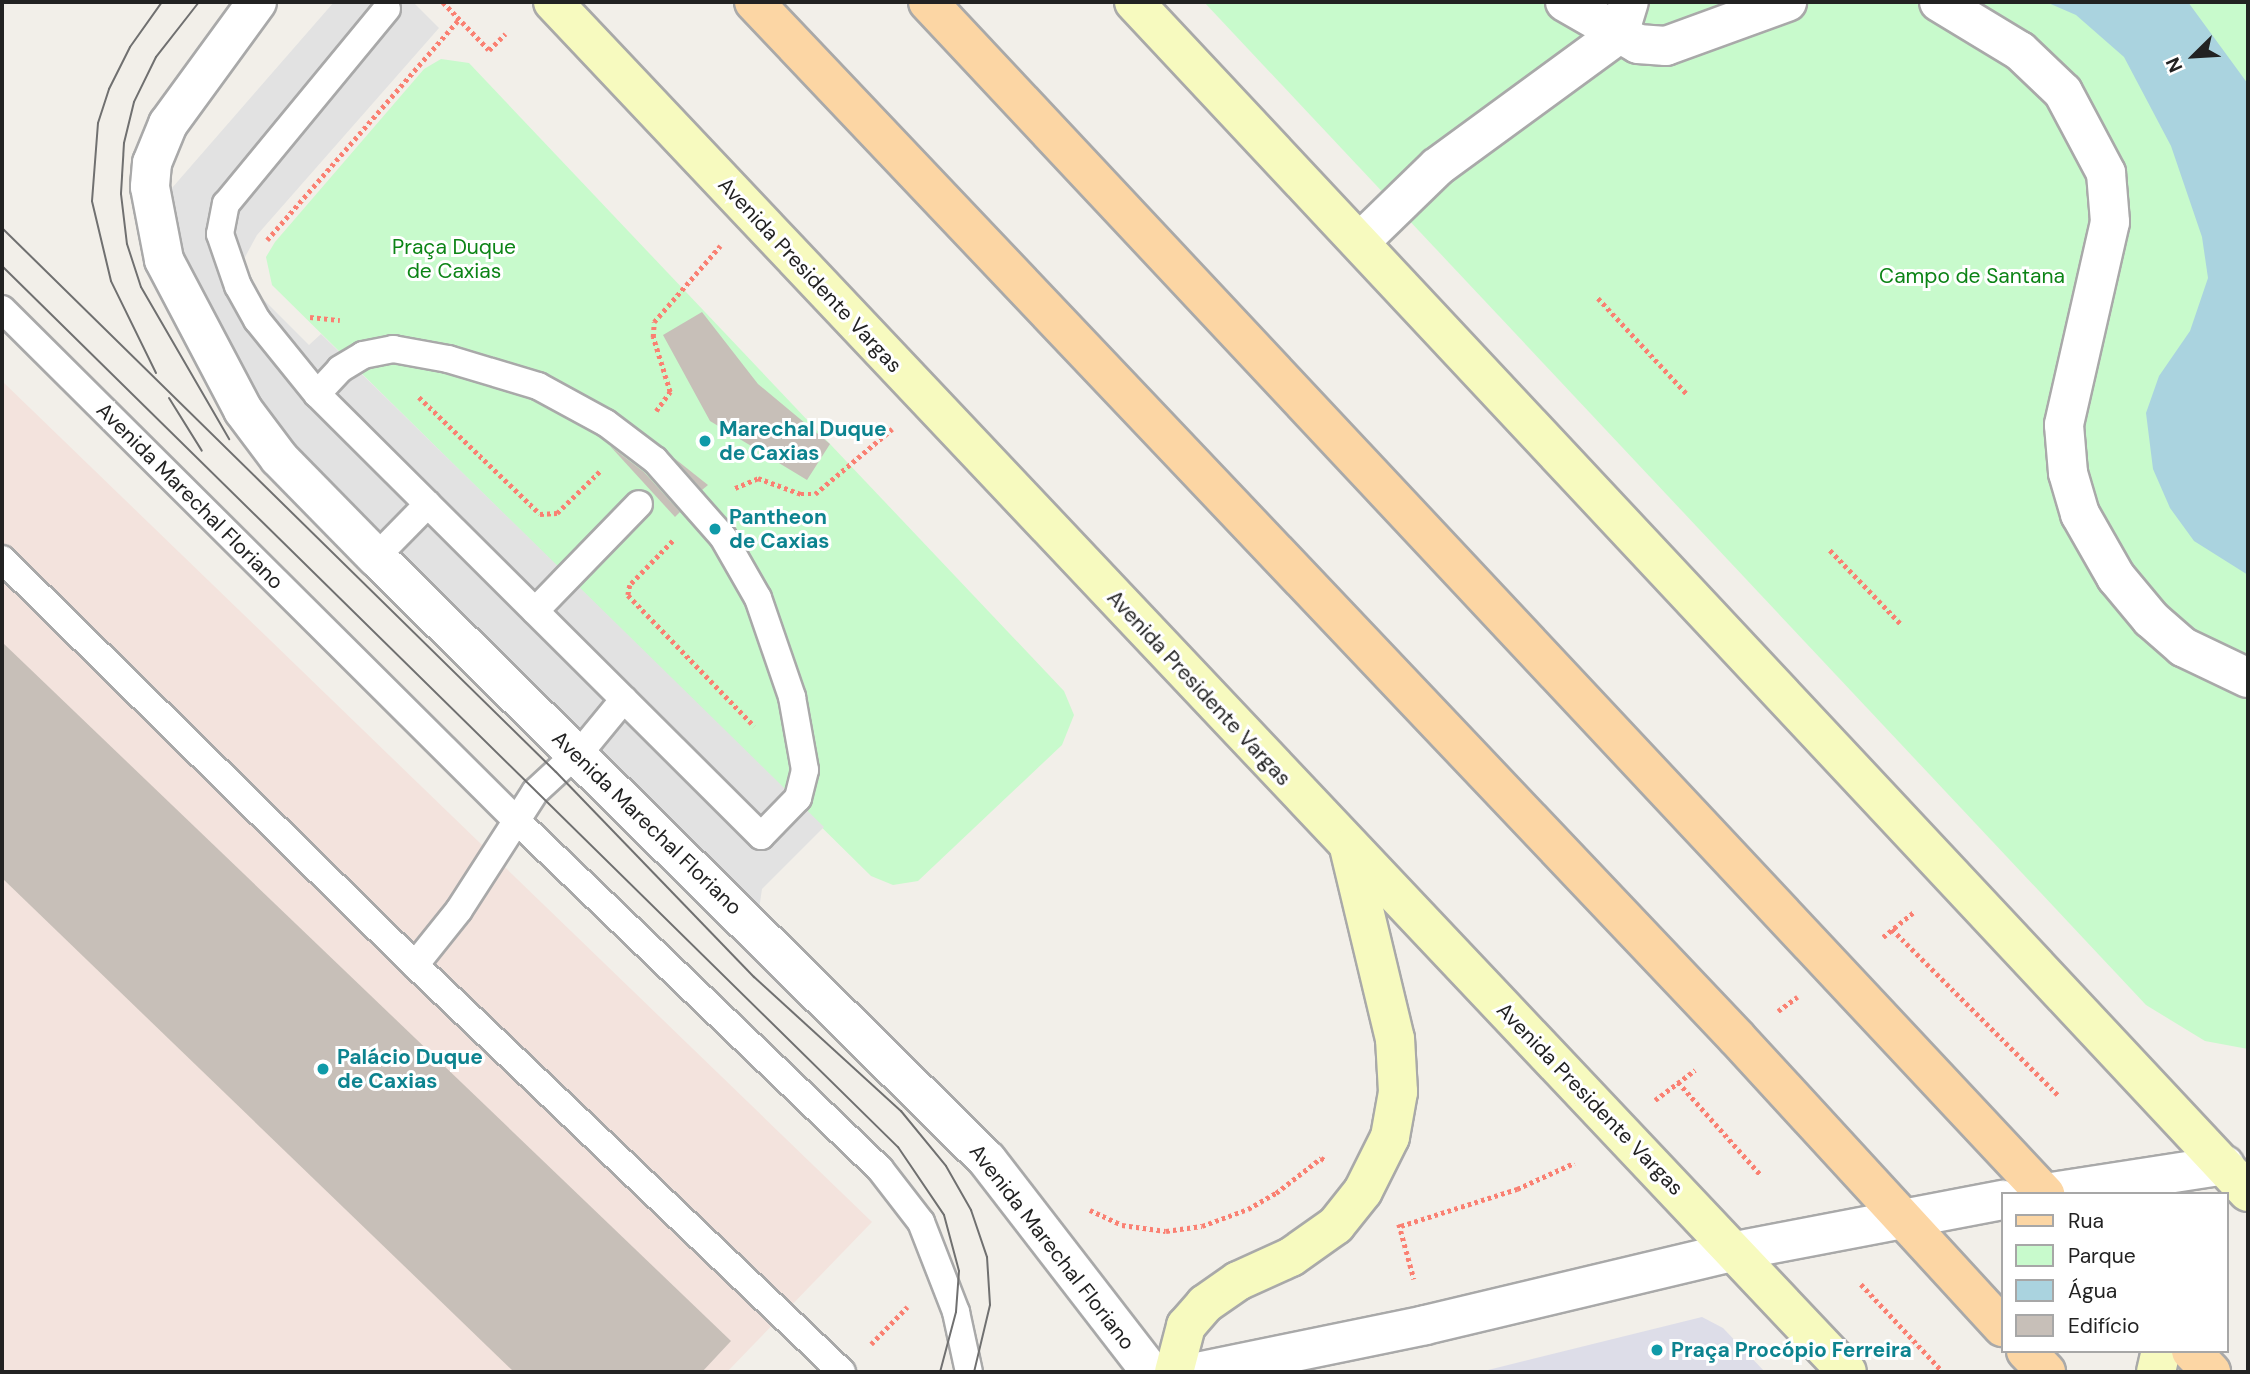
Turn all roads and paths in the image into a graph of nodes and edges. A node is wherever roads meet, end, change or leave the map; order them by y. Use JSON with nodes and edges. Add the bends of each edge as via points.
{"nodes":[{"id":1,"x":257,"y":2,"type":"edge"},
{"id":2,"x":443,"y":2,"type":"edge"},
{"id":3,"x":553,"y":2,"type":"edge"},
{"id":4,"x":754,"y":2,"type":"edge"},
{"id":5,"x":928,"y":2,"type":"edge"},
{"id":6,"x":1134,"y":2,"type":"edge"},
{"id":7,"x":1565,"y":2,"type":"edge"},
{"id":8,"x":1787,"y":2,"type":"edge"},
{"id":9,"x":1939,"y":2,"type":"edge"},
{"id":10,"x":387,"y":9,"type":"dead end"},
{"id":11,"x":1624,"y":18,"type":"edge"},
{"id":12,"x":459,"y":19,"type":"junction"},
{"id":13,"x":505,"y":34,"type":"dead end"},
{"id":14,"x":751,"y":213,"type":"junction"},
{"id":15,"x":1360,"y":242,"type":"junction"},
{"id":16,"x":263,"y":243,"type":"dead end"},
{"id":17,"x":1598,"y":298,"type":"dead end"},
{"id":18,"x":2,"y":309,"type":"edge"},
{"id":19,"x":301,"y":316,"type":"dead end"},
{"id":20,"x":381,"y":350,"type":"junction"},
{"id":21,"x":317,"y":394,"type":"junction"},
{"id":22,"x":1687,"y":394,"type":"dead end"},
{"id":23,"x":927,"y":399,"type":"junction"},
{"id":24,"x":649,"y":419,"type":"dead end"},
{"id":25,"x":603,"y":469,"type":"dead end"},
{"id":26,"x":724,"y":496,"type":"dead end"},
{"id":27,"x":428,"y":504,"type":"junction"},
{"id":28,"x":639,"y":504,"type":"dead end"},
{"id":29,"x":683,"y":531,"type":"dead end"},
{"id":30,"x":1830,"y":550,"type":"dead end"},
{"id":31,"x":376,"y":557,"type":"junction"},
{"id":32,"x":2,"y":559,"type":"edge"},
{"id":33,"x":535,"y":611,"type":"junction"},
{"id":34,"x":1902,"y":625,"type":"dead end"},
{"id":35,"x":2248,"y":678,"type":"edge"},
{"id":36,"x":624,"y":699,"type":"junction"},
{"id":37,"x":576,"y":755,"type":"junction"},
{"id":38,"x":805,"y":770,"type":"junction"},
{"id":39,"x":515,"y":819,"type":"junction"},
{"id":40,"x":1348,"y":846,"type":"junction"},
{"id":41,"x":1916,"y":911,"type":"dead end"},
{"id":42,"x":1892,"y":929,"type":"junction"},
{"id":43,"x":1883,"y":937,"type":"dead end"},
{"id":44,"x":415,"y":965,"type":"junction"},
{"id":45,"x":1797,"y":997,"type":"dead end"},
{"id":46,"x":1773,"y":1014,"type":"dead end"},
{"id":47,"x":1695,"y":1070,"type":"dead end"},
{"id":48,"x":1678,"y":1082,"type":"junction"},
{"id":49,"x":2059,"y":1096,"type":"dead end"},
{"id":50,"x":1654,"y":1100,"type":"dead end"},
{"id":51,"x":1574,"y":1163,"type":"dead end"},
{"id":52,"x":1331,"y":1165,"type":"dead end"},
{"id":53,"x":1760,"y":1174,"type":"dead end"},
{"id":54,"x":2233,"y":1176,"type":"edge"},
{"id":55,"x":2041,"y":1192,"type":"edge"},
{"id":56,"x":2053,"y":1192,"type":"edge"},
{"id":57,"x":2002,"y":1200,"type":"edge"},
{"id":58,"x":1901,"y":1217,"type":"junction"},
{"id":59,"x":1393,"y":1219,"type":"dead end"},
{"id":60,"x":1401,"y":1226,"type":"junction"},
{"id":61,"x":1042,"y":1230,"type":"junction"},
{"id":62,"x":1735,"y":1251,"type":"junction"},
{"id":63,"x":1414,"y":1280,"type":"dead end"},
{"id":64,"x":1861,"y":1284,"type":"dead end"},
{"id":65,"x":907,"y":1307,"type":"dead end"},
{"id":66,"x":2002,"y":1325,"type":"edge"},
{"id":67,"x":861,"y":1353,"type":"dead end"},
{"id":68,"x":2028,"y":1353,"type":"edge"},
{"id":69,"x":2161,"y":1353,"type":"edge"},
{"id":70,"x":2193,"y":1353,"type":"edge"},
{"id":71,"x":842,"y":1372,"type":"edge"},
{"id":72,"x":969,"y":1372,"type":"edge"},
{"id":73,"x":1151,"y":1372,"type":"edge"},
{"id":74,"x":1174,"y":1372,"type":"edge"},
{"id":75,"x":1197,"y":1372,"type":"edge"},
{"id":76,"x":1847,"y":1372,"type":"edge"},
{"id":77,"x":1943,"y":1372,"type":"edge"},
{"id":78,"x":2046,"y":1372,"type":"edge"},
{"id":79,"x":2156,"y":1372,"type":"edge"},
{"id":80,"x":2210,"y":1372,"type":"edge"}],
"edges":[{"from":1,"to":31,"type":"street","name":"Avenida Marechal Floriano","via":[[184,99],[155,152],[151,205],[164,260],[254,426],[290,471]]},
{"from":2,"to":12,"type":"path"},
{"from":3,"to":14,"type":"main road","name":"Avenida Presidente Vargas"},
{"from":4,"to":58,"type":"main road","via":[[1737,1038]]},
{"from":5,"to":55,"type":"main road"},
{"from":6,"to":15,"type":"main road"},
{"from":7,"to":11,"type":"street"},
{"from":8,"to":11,"type":"street","via":[[1666,46],[1638,44]]},
{"from":9,"to":35,"type":"street","via":[[2020,51],[2063,92],[2106,173],[2110,222],[2064,425],[2068,473],[2080,514],[2116,577],[2151,619],[2183,647]]},
{"from":10,"to":21,"type":"lane","via":[[235,190],[219,223],[230,270],[257,320]]},
{"from":11,"to":15,"type":"street","via":[[1437,167]]},
{"from":12,"to":13,"type":"path","via":[[489,50]]},
{"from":12,"to":16,"type":"path"},
{"from":14,"to":23,"type":"main road","name":"Avenida Presidente Vargas"},
{"from":14,"to":24,"type":"path","via":[[654,323],[653,337],[670,393]]},
{"from":15,"to":54,"type":"main road"},
{"from":17,"to":22,"type":"path"},
{"from":18,"to":39,"type":"lane","name":"Avenida Marechal Floriano"},
{"from":19,"to":20,"type":"path","via":[[363,323]]},
{"from":20,"to":21,"type":"lane","via":[[348,363]]},
{"from":20,"to":25,"type":"path","via":[[393,372],[540,514],[557,513]]},
{"from":20,"to":38,"type":"lane","via":[[481,367],[538,386],[606,423],[655,460],[723,537],[758,598],[785,670]]},
{"from":21,"to":27,"type":"lane"},
{"from":23,"to":26,"type":"path","via":[[816,494],[801,494],[758,478]]},
{"from":23,"to":40,"type":"main road","name":"Avenida Presidente Vargas"},
{"from":27,"to":31,"type":"lane"},
{"from":27,"to":33,"type":"lane"},
{"from":28,"to":33,"type":"lane"},
{"from":29,"to":38,"type":"path","via":[[630,585],[632,602],[782,753]]},
{"from":30,"to":34,"type":"path"},
{"from":31,"to":37,"type":"street","name":"Avenida Marechal Floriano"},
{"from":32,"to":44,"type":"lane"},
{"from":33,"to":36,"type":"lane"},
{"from":36,"to":37,"type":"lane"},
{"from":36,"to":38,"type":"lane","via":[[761,836],[798,797]]},
{"from":37,"to":39,"type":"lane"},
{"from":37,"to":61,"type":"street","name":"Avenida Marechal Floriano","via":[[778,949],[987,1160]]},
{"from":39,"to":44,"type":"lane","via":[[459,911]]},
{"from":39,"to":72,"type":"lane","name":"Avenida Marechal Floriano","via":[[880,1169],[921,1222],[956,1312]]},
{"from":40,"to":62,"type":"main road","name":"Avenida Presidente Vargas"},
{"from":40,"to":74,"type":"main road","via":[[1395,1040],[1398,1092],[1390,1137],[1363,1191],[1336,1225],[1292,1257],[1238,1282],[1205,1304],[1186,1326]]},
{"from":41,"to":42,"type":"path"},
{"from":42,"to":43,"type":"path"},
{"from":42,"to":49,"type":"path"},
{"from":44,"to":71,"type":"lane"},
{"from":45,"to":46,"type":"path"},
{"from":47,"to":48,"type":"path"},
{"from":48,"to":50,"type":"path"},
{"from":48,"to":53,"type":"path"},
{"from":51,"to":60,"type":"path","via":[[1540,1181]]},
{"from":52,"to":61,"type":"path","via":[[1321,1158],[1276,1194],[1202,1226],[1166,1231],[1122,1225],[1091,1211],[1072,1194]]},
{"from":54,"to":56,"type":"street"},
{"from":57,"to":58,"type":"street"},
{"from":58,"to":62,"type":"street"},
{"from":58,"to":66,"type":"main road"},
{"from":59,"to":60,"type":"path"},
{"from":60,"to":63,"type":"path"},
{"from":61,"to":73,"type":"street","name":"Avenida Marechal Floriano"},
{"from":62,"to":75,"type":"street","via":[[1425,1325]]},
{"from":62,"to":76,"type":"main road","name":"Avenida Presidente Vargas"},
{"from":64,"to":77,"type":"path"},
{"from":65,"to":67,"type":"path"},
{"from":68,"to":78,"type":"main road"},
{"from":69,"to":79,"type":"main road"},
{"from":70,"to":80,"type":"main road"}]}
